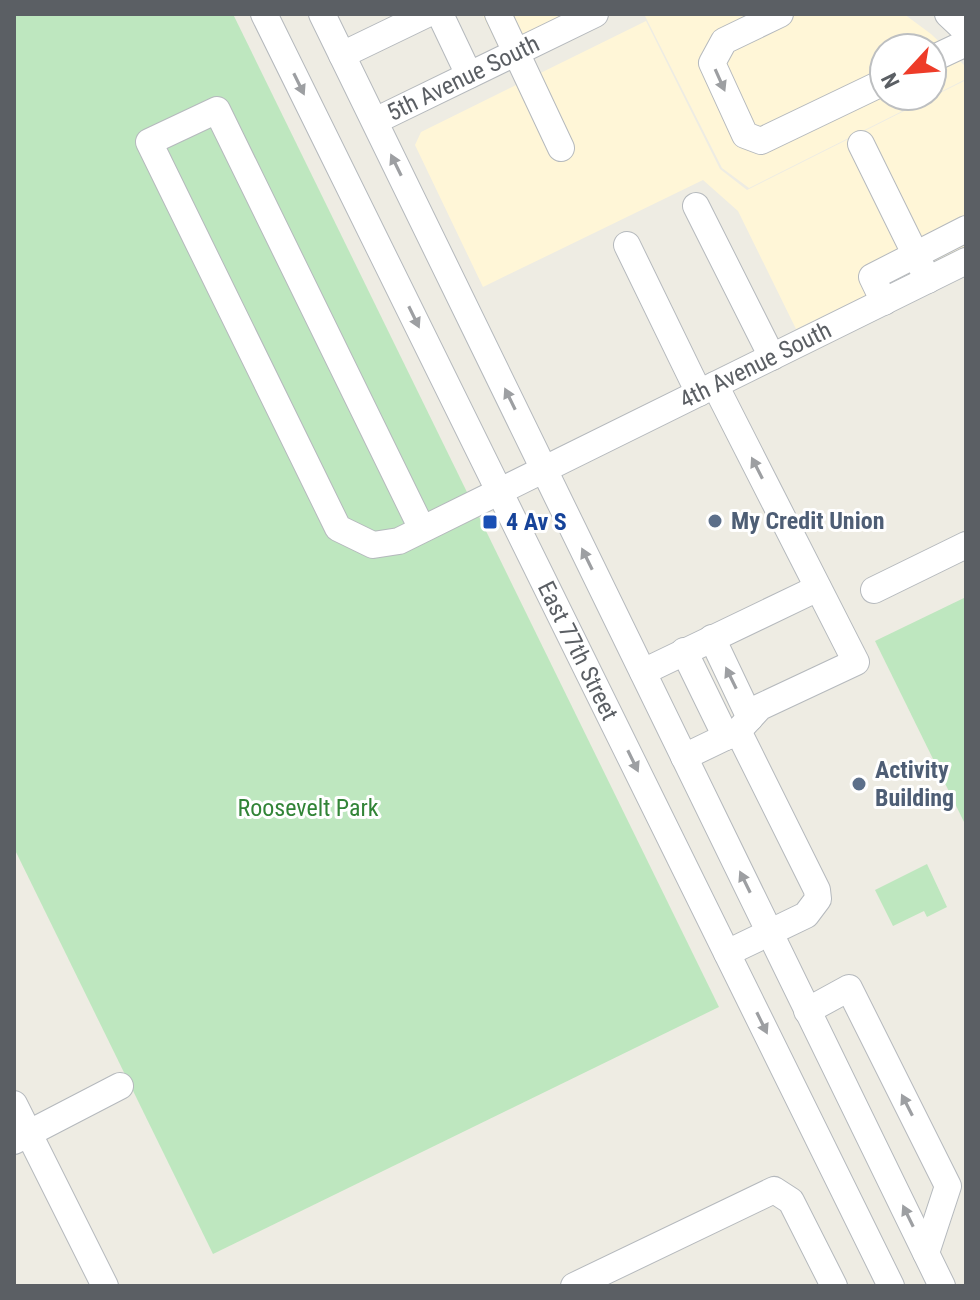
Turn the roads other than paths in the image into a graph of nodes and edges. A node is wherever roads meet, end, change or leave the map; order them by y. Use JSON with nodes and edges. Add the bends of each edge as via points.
{"nodes":[{"id":1,"x":264,"y":14,"type":"edge"},
{"id":2,"x":322,"y":14,"type":"edge"},
{"id":3,"x":427,"y":14,"type":"edge"},
{"id":4,"x":440,"y":14,"type":"edge"},
{"id":5,"x":498,"y":14,"type":"edge"},
{"id":6,"x":595,"y":14,"type":"edge"},
{"id":7,"x":780,"y":14,"type":"edge"},
{"id":8,"x":948,"y":14,"type":"edge"},
{"id":9,"x":383,"y":23,"type":"edge"},
{"id":10,"x":966,"y":31,"type":"edge"},
{"id":11,"x":516,"y":52,"type":"junction"},
{"id":12,"x":342,"y":55,"type":"junction"},
{"id":13,"x":469,"y":75,"type":"junction"},
{"id":14,"x":868,"y":90,"type":"edge"},
{"id":15,"x":375,"y":121,"type":"junction"},
{"id":16,"x":861,"y":144,"type":"dead end"},
{"id":17,"x":561,"y":148,"type":"dead end"},
{"id":18,"x":696,"y":206,"type":"dead end"},
{"id":19,"x":966,"y":229,"type":"edge"},
{"id":20,"x":627,"y":245,"type":"dead end"},
{"id":21,"x":915,"y":255,"type":"junction"},
{"id":22,"x":966,"y":261,"type":"edge"},
{"id":23,"x":928,"y":280,"type":"junction"},
{"id":24,"x":884,"y":302,"type":"junction"},
{"id":25,"x":772,"y":357,"type":"junction"},
{"id":26,"x":707,"y":389,"type":"junction"},
{"id":27,"x":544,"y":469,"type":"junction"},
{"id":28,"x":500,"y":490,"type":"junction"},
{"id":29,"x":422,"y":529,"type":"junction"},
{"id":30,"x":966,"y":545,"type":"edge"},
{"id":31,"x":818,"y":588,"type":"junction"},
{"id":32,"x":874,"y":590,"type":"dead end"},
{"id":33,"x":712,"y":638,"type":"junction"},
{"id":34,"x":684,"y":651,"type":"junction"},
{"id":35,"x":643,"y":672,"type":"junction"},
{"id":36,"x":738,"y":729,"type":"junction"},
{"id":37,"x":684,"y":757,"type":"junction"},
{"id":38,"x":770,"y":934,"type":"junction"},
{"id":39,"x":727,"y":953,"type":"junction"},
{"id":40,"x":807,"y":1011,"type":"junction"},
{"id":41,"x":120,"y":1086,"type":"dead end"},
{"id":42,"x":14,"y":1104,"type":"edge"},
{"id":43,"x":21,"y":1137,"type":"edge"},
{"id":44,"x":926,"y":1253,"type":"junction"},
{"id":45,"x":966,"y":1282,"type":"edge"},
{"id":46,"x":105,"y":1286,"type":"edge"},
{"id":47,"x":574,"y":1286,"type":"edge"},
{"id":48,"x":834,"y":1286,"type":"edge"},
{"id":49,"x":891,"y":1286,"type":"edge"},
{"id":50,"x":942,"y":1286,"type":"edge"},
{"id":51,"x":958,"y":1286,"type":"edge"}],
"edges":[{"from":1,"to":28,"type":"street","name":"East 77th Street","one_way":true},
{"from":2,"to":12,"type":"street","name":"East 77th Street"},
{"from":3,"to":9,"type":"street"},
{"from":4,"to":13,"type":"street"},
{"from":5,"to":11,"type":"street"},
{"from":6,"to":11,"type":"street","name":"5th Avenue South"},
{"from":7,"to":14,"type":"street","one_way":true,"via":[[724,41],[712,63],[745,135],[761,141]]},
{"from":8,"to":10,"type":"street"},
{"from":9,"to":12,"type":"street"},
{"from":11,"to":13,"type":"street","name":"5th Avenue South"},
{"from":11,"to":17,"type":"street"},
{"from":12,"to":15,"type":"street","name":"East 77th Street"},
{"from":13,"to":15,"type":"street","name":"5th Avenue South"},
{"from":27,"to":15,"type":"street","name":"East 77th Street","one_way":true},
{"from":16,"to":21,"type":"street"},
{"from":18,"to":25,"type":"street"},
{"from":19,"to":21,"type":"street"},
{"from":20,"to":26,"type":"street"},
{"from":21,"to":23,"type":"street"},
{"from":21,"to":24,"type":"street","via":[[872,277]]},
{"from":22,"to":23,"type":"street","name":"4th Avenue South"},
{"from":23,"to":24,"type":"street","name":"4th Avenue South"},
{"from":24,"to":25,"type":"street","name":"4th Avenue South"},
{"from":25,"to":26,"type":"street","name":"4th Avenue South"},
{"from":26,"to":27,"type":"street","name":"4th Avenue South"},
{"from":31,"to":26,"type":"street","one_way":true},
{"from":27,"to":28,"type":"street","name":"4th Avenue South"},
{"from":35,"to":27,"type":"street","name":"East 77th Street","one_way":true},
{"from":28,"to":29,"type":"street","name":"4th Avenue South"},
{"from":28,"to":39,"type":"street","name":"East 77th Street","one_way":true},
{"from":29,"to":29,"type":"street","name":"4th Avenue South","via":[[399,541],[373,545],[338,528],[149,142],[217,110]]},
{"from":30,"to":32,"type":"street"},
{"from":31,"to":33,"type":"street"},
{"from":31,"to":36,"type":"street","via":[[856,662],[760,707]]},
{"from":33,"to":34,"type":"street"},
{"from":36,"to":33,"type":"street","one_way":true},
{"from":34,"to":35,"type":"street"},
{"from":34,"to":36,"type":"street"},
{"from":35,"to":37,"type":"street","name":"East 77th Street"},
{"from":36,"to":37,"type":"street"},
{"from":36,"to":38,"type":"street","via":[[817,890],[818,899],[806,915]]},
{"from":38,"to":37,"type":"street","name":"East 77th Street","one_way":true},
{"from":38,"to":39,"type":"street"},
{"from":38,"to":40,"type":"street","name":"East 77th Street"},
{"from":39,"to":49,"type":"street","name":"East 77th Street","one_way":true},
{"from":44,"to":40,"type":"street","name":"East 77th Street","one_way":true},
{"from":44,"to":40,"type":"street","one_way":true,"via":[[948,1186],[849,988]]},
{"from":41,"to":43,"type":"street"},
{"from":42,"to":43,"type":"street"},
{"from":43,"to":46,"type":"street"},
{"from":44,"to":50,"type":"street","name":"East 77th Street"},
{"from":45,"to":51,"type":"street"},
{"from":47,"to":48,"type":"street","via":[[774,1190],[791,1201]]}]}
